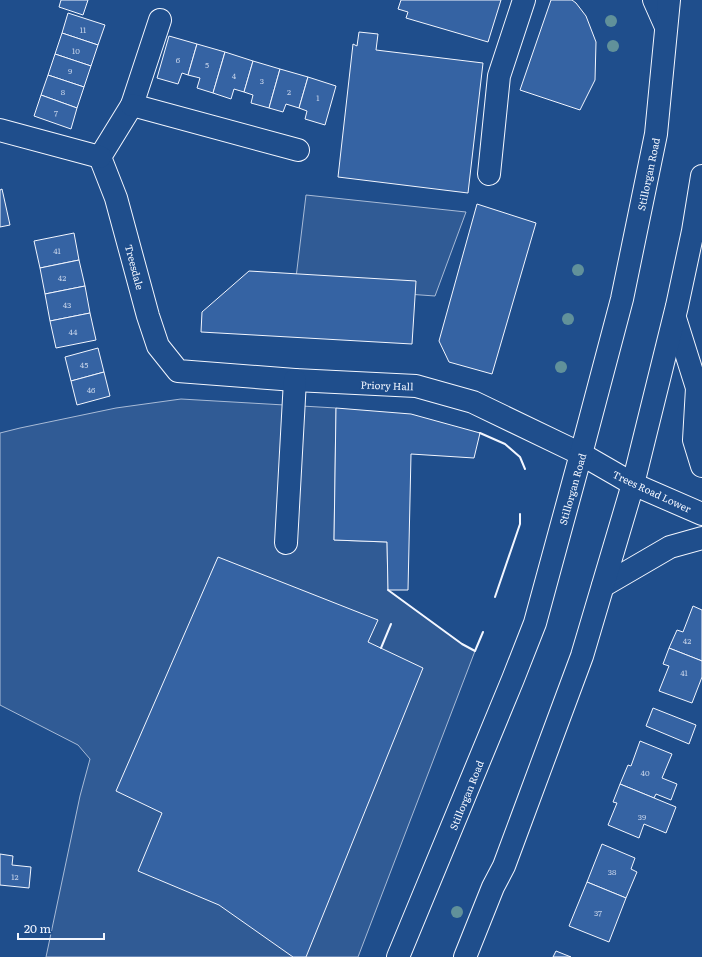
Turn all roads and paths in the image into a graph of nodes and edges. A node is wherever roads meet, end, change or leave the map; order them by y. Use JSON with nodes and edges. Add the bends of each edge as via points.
{"nodes":[{"id":1,"x":524,"y":0,"type":"edge"},
{"id":2,"x":654,"y":0,"type":"edge"},
{"id":3,"x":669,"y":0,"type":"edge"},
{"id":4,"x":160,"y":20,"type":"dead end"},
{"id":5,"x":666,"y":27,"type":"junction"},
{"id":6,"x":132,"y":105,"type":"junction"},
{"id":7,"x":0,"y":130,"type":"edge"},
{"id":8,"x":298,"y":150,"type":"dead end"},
{"id":9,"x":100,"y":157,"type":"junction"},
{"id":10,"x":489,"y":174,"type":"dead end"},
{"id":11,"x":702,"y":176,"type":"edge"},
{"id":12,"x":675,"y":318,"type":"junction"},
{"id":13,"x":178,"y":371,"type":"joint"},
{"id":14,"x":295,"y":380,"type":"junction"},
{"id":15,"x":582,"y":454,"type":"junction"},
{"id":16,"x":702,"y":466,"type":"edge"},
{"id":17,"x":634,"y":484,"type":"junction"},
{"id":18,"x":702,"y":514,"type":"edge"},
{"id":19,"x":702,"y":538,"type":"edge"},
{"id":20,"x":286,"y":543,"type":"dead end"},
{"id":21,"x":603,"y":586,"type":"junction"},
{"id":22,"x":398,"y":957,"type":"edge"},
{"id":23,"x":465,"y":957,"type":"edge"}],
"edges":[{"from":1,"to":10,"type":"main road","via":[[499,76]]},
{"from":2,"to":5,"type":"main road"},
{"from":3,"to":5,"type":"main road","name":"Stillorgan Road"},
{"from":4,"to":6,"type":"main road"},
{"from":5,"to":15,"type":"main road","name":"Stillorgan Road","via":[[656,134],[622,299]]},
{"from":6,"to":8,"type":"main road"},
{"from":6,"to":9,"type":"main road"},
{"from":7,"to":9,"type":"main road"},
{"from":9,"to":13,"type":"main road","name":"Treesdale","via":[[116,198],[158,346]]},
{"from":11,"to":12,"type":"main road"},
{"from":12,"to":16,"type":"main road","via":[[697,388],[694,440]]},
{"from":12,"to":17,"type":"main road"},
{"from":13,"to":14,"type":"main road","name":"Priory Hall"},
{"from":14,"to":15,"type":"main road","name":"Priory Hall","via":[[416,386],[473,402]]},
{"from":14,"to":20,"type":"main road"},
{"from":15,"to":17,"type":"main road","name":"Trees Road Lower"},
{"from":15,"to":22,"type":"main road","name":"Stillorgan Road","via":[[534,622]]},
{"from":17,"to":18,"type":"main road","name":"Trees Road Lower"},
{"from":17,"to":21,"type":"main road"},
{"from":19,"to":21,"type":"main road","via":[[670,547]]},
{"from":21,"to":23,"type":"main road","via":[[582,656],[504,866]]}]}
